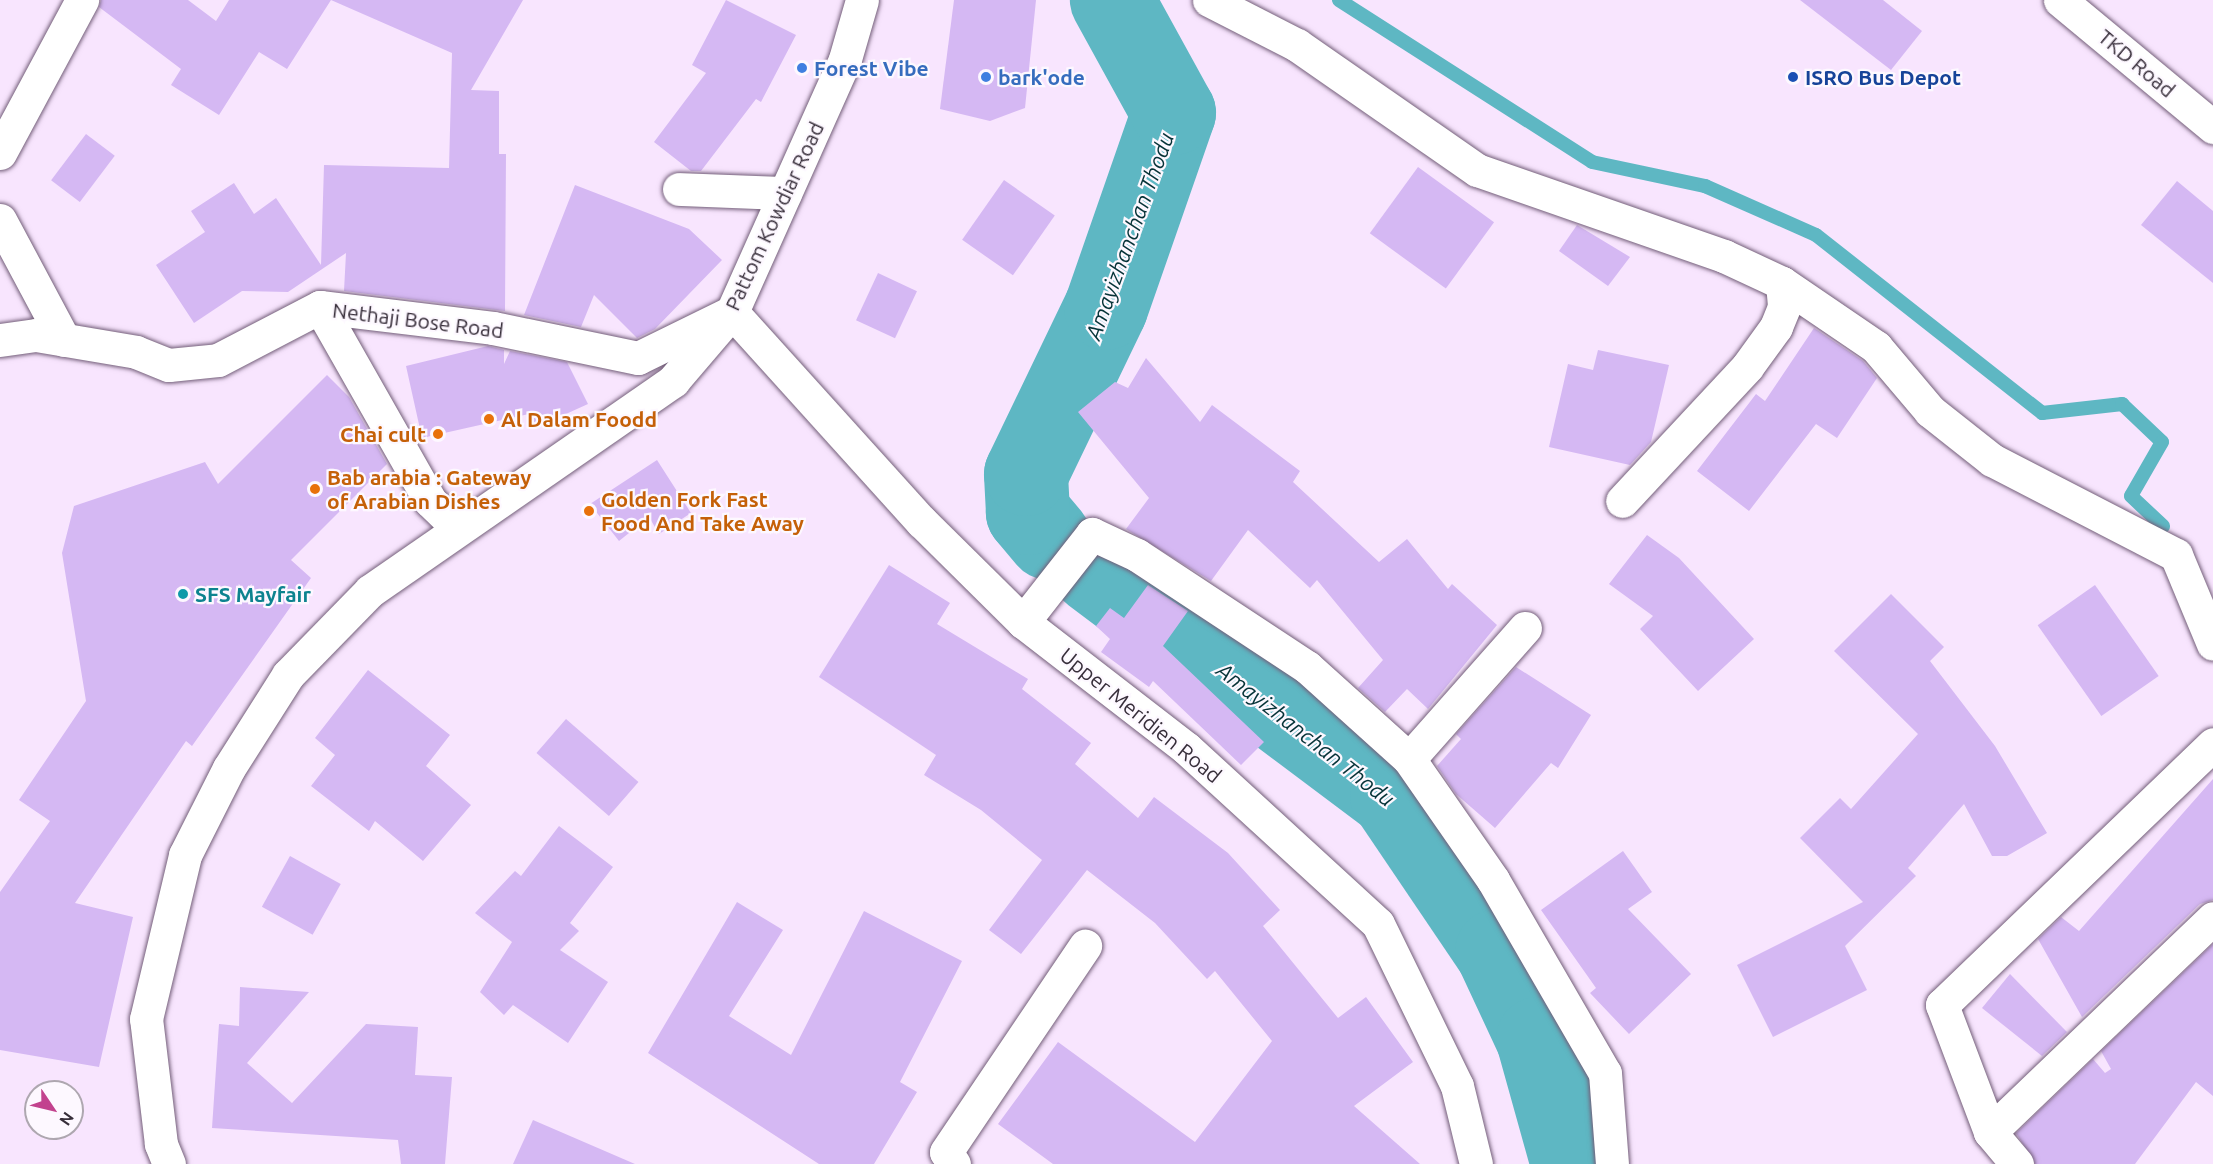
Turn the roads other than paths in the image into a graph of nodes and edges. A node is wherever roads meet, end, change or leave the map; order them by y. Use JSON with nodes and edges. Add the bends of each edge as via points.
{"nodes":[{"id":1,"x":82,"y":0,"type":"edge"},
{"id":2,"x":862,"y":0,"type":"edge"},
{"id":3,"x":1209,"y":0,"type":"edge"},
{"id":4,"x":2060,"y":0,"type":"edge"},
{"id":5,"x":2213,"y":127,"type":"edge"},
{"id":6,"x":0,"y":153,"type":"edge"},
{"id":7,"x":679,"y":189,"type":"dead end"},
{"id":8,"x":785,"y":194,"type":"junction"},
{"id":9,"x":0,"y":220,"type":"edge"},
{"id":10,"x":1782,"y":284,"type":"junction"},
{"id":11,"x":320,"y":307,"type":"junction"},
{"id":12,"x":732,"y":312,"type":"junction"},
{"id":13,"x":0,"y":340,"type":"edge"},
{"id":14,"x":64,"y":340,"type":"junction"},
{"id":15,"x":1622,"y":501,"type":"dead end"},
{"id":16,"x":457,"y":527,"type":"junction"},
{"id":17,"x":1023,"y":622,"type":"junction"},
{"id":18,"x":1525,"y":628,"type":"dead end"},
{"id":19,"x":2213,"y":644,"type":"edge"},
{"id":20,"x":2213,"y":744,"type":"edge"},
{"id":21,"x":1409,"y":759,"type":"junction"},
{"id":22,"x":2213,"y":918,"type":"edge"},
{"id":23,"x":1085,"y":946,"type":"dead end"},
{"id":24,"x":1990,"y":1132,"type":"junction"},
{"id":25,"x":169,"y":1164,"type":"edge"},
{"id":26,"x":954,"y":1164,"type":"edge"},
{"id":27,"x":1476,"y":1164,"type":"edge"},
{"id":28,"x":1612,"y":1164,"type":"edge"},
{"id":29,"x":2017,"y":1164,"type":"edge"}],
"edges":[{"from":1,"to":6,"type":"street"},
{"from":2,"to":8,"type":"street","name":"Pattom Kowdiar Road","via":[[845,59]]},
{"from":3,"to":10,"type":"street","via":[[1297,45],[1477,170],[1724,256]]},
{"from":4,"to":5,"type":"street","name":"TKD Road"},
{"from":7,"to":8,"type":"street"},
{"from":8,"to":12,"type":"street","name":"Pattom Kowdiar Road"},
{"from":9,"to":14,"type":"street"},
{"from":10,"to":15,"type":"street","via":[[1784,308],[1776,327],[1747,367]]},
{"from":10,"to":19,"type":"street","via":[[1876,347],[1930,411],[1992,460],[2176,555]]},
{"from":11,"to":12,"type":"street","name":"Nethaji Bose Road","via":[[493,327],[638,358]]},
{"from":11,"to":14,"type":"street","name":"Nethaji Bose Road","via":[[218,360],[169,366],[136,352]]},
{"from":11,"to":16,"type":"street","via":[[430,501]]},
{"from":12,"to":16,"type":"street","name":"Pattom Kowdiar Road","via":[[673,381]]},
{"from":12,"to":17,"type":"street","name":"Upper Meridien Road","via":[[922,522]]},
{"from":13,"to":14,"type":"street","name":"Nethaji Bose Road","via":[[36,335]]},
{"from":16,"to":25,"type":"street","name":"Pattom Kowdiar Road","via":[[370,591],[288,675],[230,768],[185,855],[146,1019],[161,1144]]},
{"from":17,"to":21,"type":"street","via":[[1092,534],[1137,555],[1307,666]]},
{"from":17,"to":27,"type":"street","name":"Upper Meridien Road","via":[[1186,748],[1378,924],[1457,1086]]},
{"from":18,"to":21,"type":"street"},
{"from":20,"to":24,"type":"street","via":[[1942,1005]]},
{"from":21,"to":28,"type":"street","via":[[1492,880],[1605,1073]]},
{"from":22,"to":24,"type":"street"},
{"from":23,"to":26,"type":"street","via":[[946,1152]]},
{"from":24,"to":29,"type":"street"}]}
